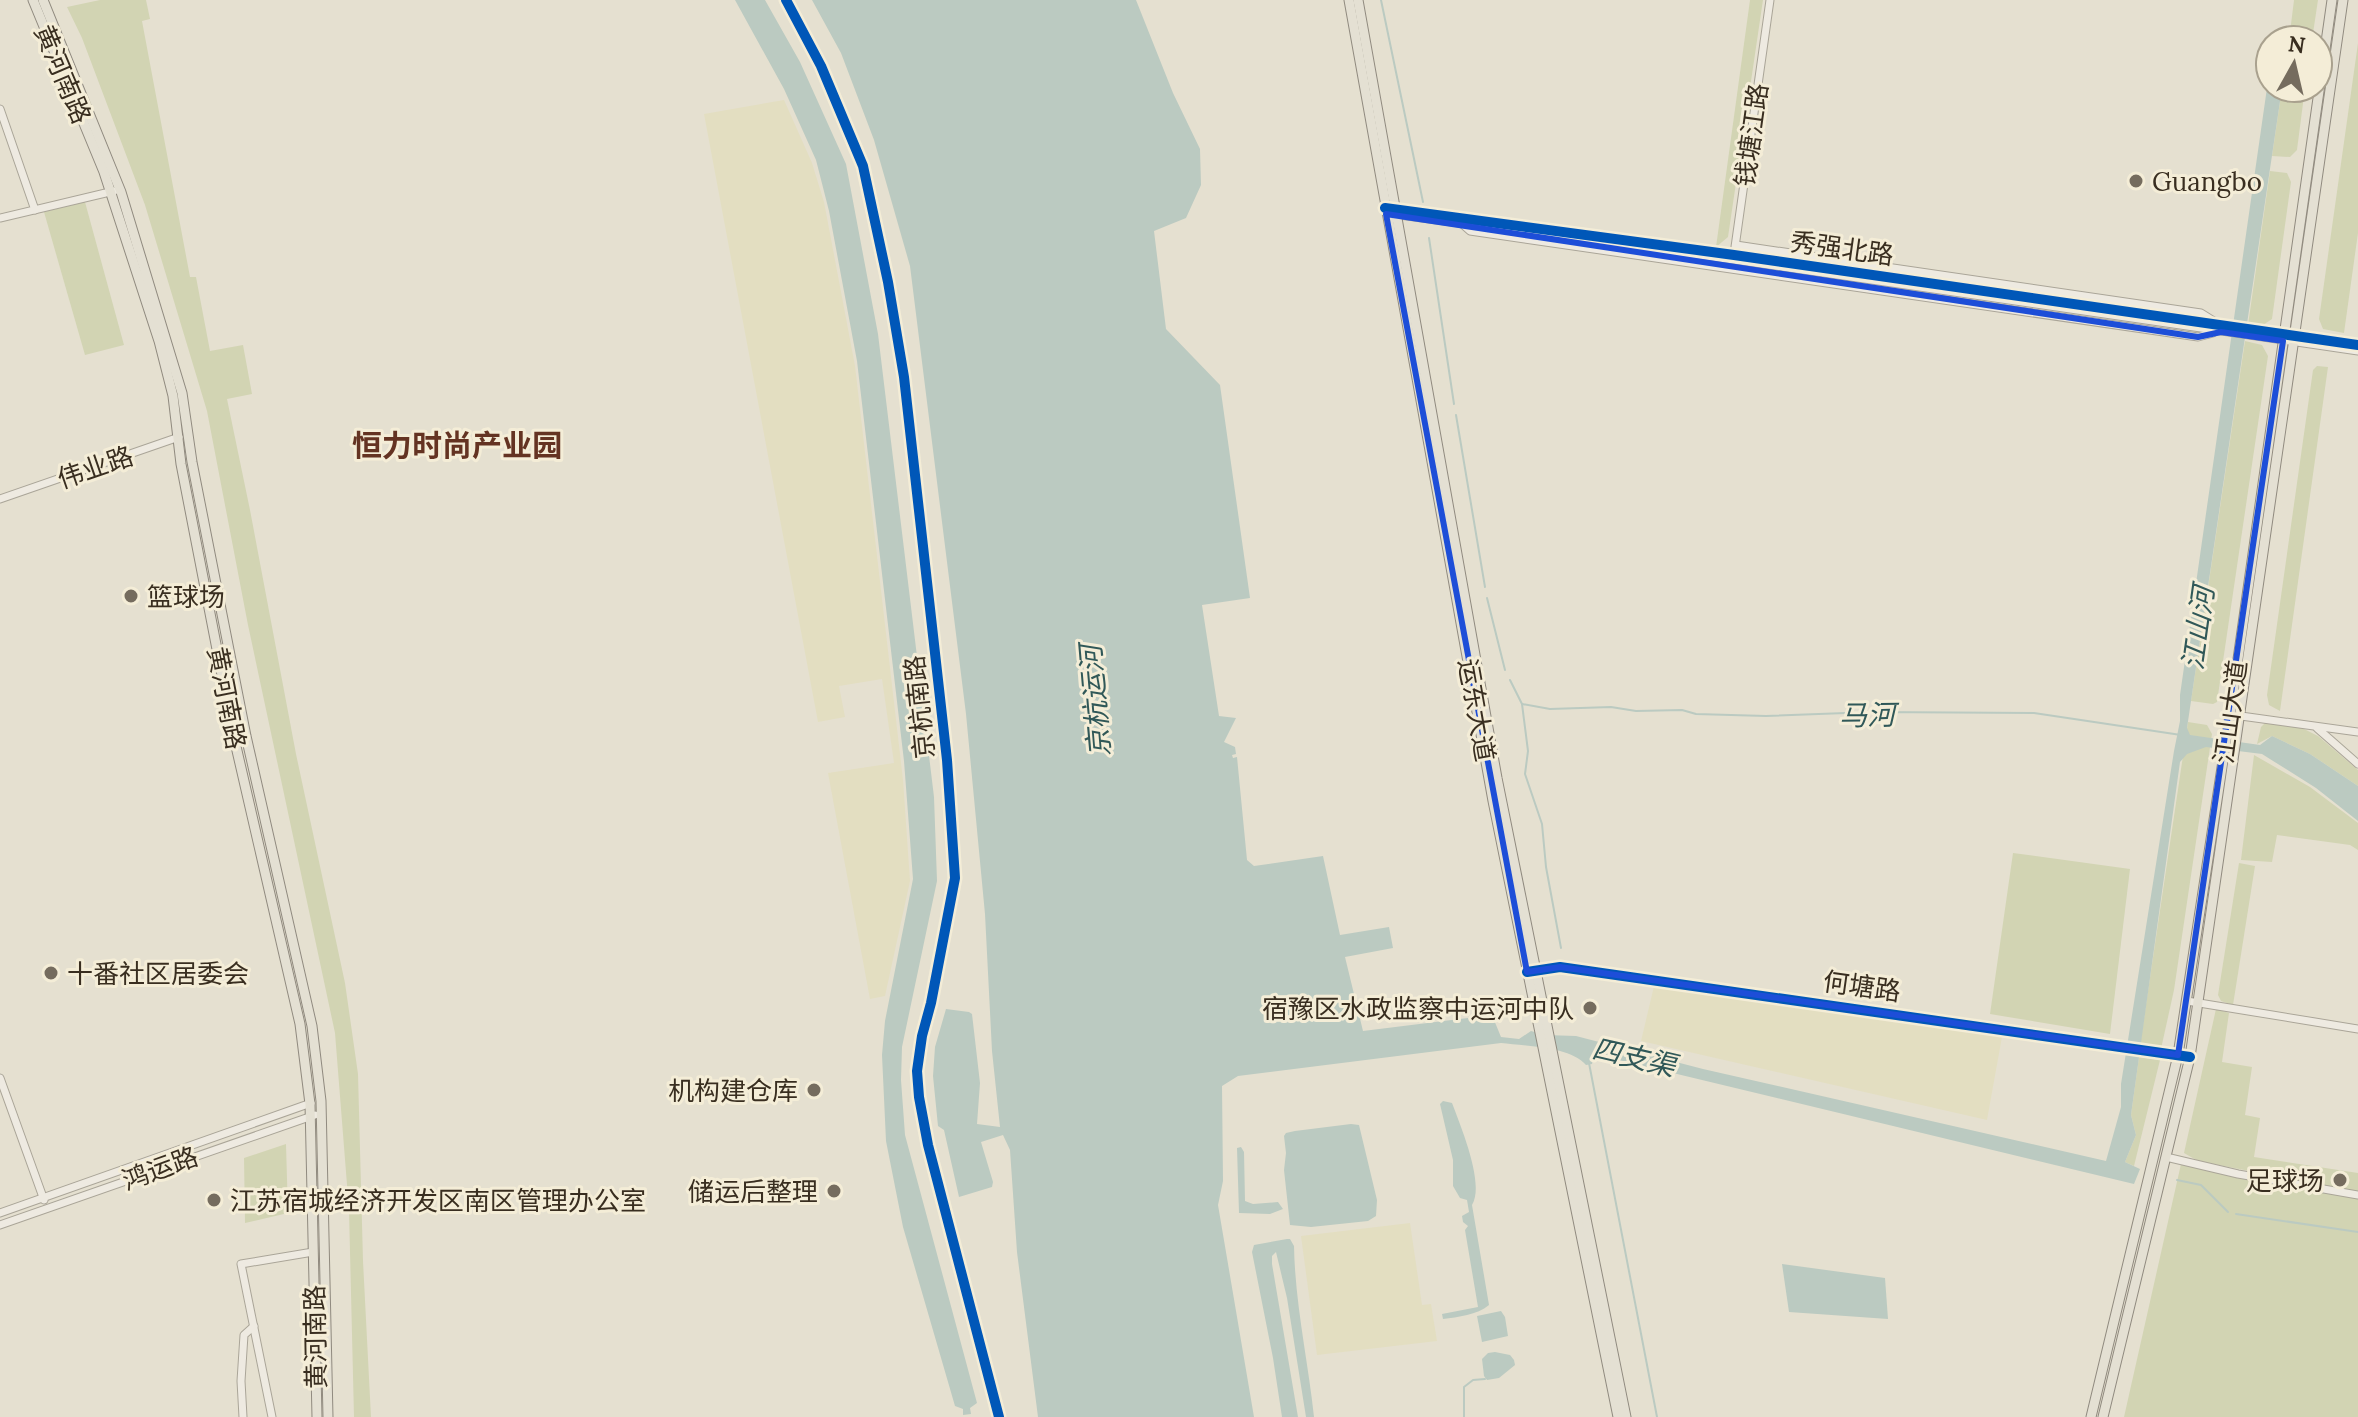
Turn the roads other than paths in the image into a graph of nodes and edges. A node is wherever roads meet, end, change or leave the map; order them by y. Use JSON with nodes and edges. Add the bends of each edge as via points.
{"nodes":[{"id":1,"x":33,"y":0,"type":"edge"},
{"id":2,"x":43,"y":0,"type":"edge"},
{"id":3,"x":786,"y":0,"type":"edge"},
{"id":4,"x":1349,"y":0,"type":"edge"},
{"id":5,"x":1358,"y":0,"type":"edge"},
{"id":6,"x":1770,"y":0,"type":"edge"},
{"id":7,"x":2332,"y":0,"type":"edge"},
{"id":8,"x":2343,"y":0,"type":"edge"},
{"id":9,"x":0,"y":109,"type":"edge"},
{"id":10,"x":116,"y":191,"type":"junction"},
{"id":11,"x":35,"y":210,"type":"junction"},
{"id":12,"x":1390,"y":211,"type":"junction"},
{"id":13,"x":0,"y":218,"type":"edge"},
{"id":14,"x":1736,"y":245,"type":"junction"},
{"id":15,"x":1733,"y":261,"type":"junction"},
{"id":16,"x":2223,"y":329,"type":"junction"},
{"id":17,"x":2288,"y":339,"type":"junction"},
{"id":18,"x":2358,"y":348,"type":"edge"},
{"id":19,"x":184,"y":435,"type":"junction"},
{"id":20,"x":0,"y":499,"type":"edge"},
{"id":21,"x":2241,"y":716,"type":"junction"},
{"id":22,"x":2316,"y":727,"type":"junction"},
{"id":23,"x":2358,"y":732,"type":"edge"},
{"id":24,"x":2358,"y":764,"type":"edge"},
{"id":25,"x":1532,"y":972,"type":"junction"},
{"id":26,"x":2187,"y":1001,"type":"junction"},
{"id":27,"x":2199,"y":1003,"type":"junction"},
{"id":28,"x":2358,"y":1029,"type":"edge"},
{"id":29,"x":2178,"y":1055,"type":"junction"},
{"id":30,"x":2190,"y":1057,"type":"junction"},
{"id":31,"x":1551,"y":1067,"type":"junction"},
{"id":32,"x":0,"y":1078,"type":"edge"},
{"id":33,"x":321,"y":1101,"type":"junction"},
{"id":34,"x":310,"y":1104,"type":"junction"},
{"id":35,"x":321,"y":1113,"type":"junction"},
{"id":36,"x":310,"y":1116,"type":"junction"},
{"id":37,"x":2166,"y":1157,"type":"junction"},
{"id":38,"x":2358,"y":1195,"type":"edge"},
{"id":39,"x":43,"y":1198,"type":"junction"},
{"id":40,"x":47,"y":1209,"type":"junction"},
{"id":41,"x":0,"y":1213,"type":"edge"},
{"id":42,"x":0,"y":1225,"type":"edge"},
{"id":43,"x":313,"y":1252,"type":"junction"},
{"id":44,"x":254,"y":1326,"type":"junction"},
{"id":45,"x":243,"y":1417,"type":"edge"},
{"id":46,"x":272,"y":1417,"type":"edge"},
{"id":47,"x":317,"y":1417,"type":"edge"},
{"id":48,"x":328,"y":1417,"type":"edge"},
{"id":49,"x":999,"y":1417,"type":"edge"},
{"id":50,"x":1618,"y":1417,"type":"edge"},
{"id":51,"x":1626,"y":1417,"type":"edge"},
{"id":52,"x":2091,"y":1417,"type":"edge"},
{"id":53,"x":2103,"y":1417,"type":"edge"}],
"edges":[{"from":1,"to":10,"type":"main road","name":"黄河南路"},
{"from":2,"to":10,"type":"main road","name":"黄河南路"},
{"from":3,"to":49,"type":"street","name":"京杭南路","via":[[863,166],[904,377],[955,878],[922,1036],[919,1097]]},
{"from":4,"to":12,"type":"main road","name":"运东大道"},
{"from":5,"to":12,"type":"main road","name":"运东大道"},
{"from":6,"to":14,"type":"street","name":"钱塘江路"},
{"from":7,"to":17,"type":"main road","name":"江山大道"},
{"from":8,"to":17,"type":"main road","name":"江山大道"},
{"from":9,"to":11,"type":"street"},
{"from":10,"to":11,"type":"street"},
{"from":10,"to":19,"type":"main road","name":"黄河南路","via":[[170,352]]},
{"from":11,"to":13,"type":"street"},
{"from":12,"to":15,"type":"street","name":"秀强北路"},
{"from":12,"to":15,"type":"street","name":"秀强北路"},
{"from":12,"to":25,"type":"main road","name":"运东大道","via":[[1496,816]]},
{"from":14,"to":15,"type":"street","name":"钱塘江路"},
{"from":14,"to":16,"type":"street","via":[[2201,313]]},
{"from":15,"to":16,"type":"street","name":"秀强北路"},
{"from":15,"to":16,"type":"street","via":[[2198,337]]},
{"from":16,"to":17,"type":"street","name":"秀强北路"},
{"from":17,"to":18,"type":"street","name":"秀强北路"},
{"from":17,"to":21,"type":"main road","name":"江山大道"},
{"from":17,"to":26,"type":"main road","name":"江山大道"},
{"from":19,"to":20,"type":"street","name":"伟业路"},
{"from":19,"to":33,"type":"main road","name":"黄河南路","via":[[312,1026]]},
{"from":19,"to":34,"type":"main road","name":"黄河南路","via":[[181,464],[235,742],[300,1024]]},
{"from":21,"to":22,"type":"street"},
{"from":21,"to":27,"type":"main road","name":"江山大道"},
{"from":22,"to":23,"type":"street"},
{"from":22,"to":24,"type":"street"},
{"from":25,"to":29,"type":"street","name":"何塘路","via":[[1560,967]]},
{"from":25,"to":31,"type":"main road","name":"运东大道"},
{"from":26,"to":27,"type":"street"},
{"from":26,"to":29,"type":"main road","name":"江山大道"},
{"from":27,"to":28,"type":"street"},
{"from":27,"to":30,"type":"main road","name":"江山大道"},
{"from":29,"to":30,"type":"street","name":"何塘路"},
{"from":29,"to":52,"type":"main road","name":"江山大道"},
{"from":30,"to":37,"type":"main road","name":"江山大道"},
{"from":31,"to":50,"type":"main road","name":"运东大道"},
{"from":31,"to":51,"type":"main road","name":"运东大道"},
{"from":32,"to":39,"type":"street"},
{"from":33,"to":34,"type":"street","name":"鸿运路"},
{"from":33,"to":35,"type":"main road","name":"黄河南路"},
{"from":34,"to":36,"type":"main road","name":"黄河南路"},
{"from":34,"to":39,"type":"street","name":"鸿运路"},
{"from":35,"to":36,"type":"street","name":"鸿运路"},
{"from":35,"to":48,"type":"main road","name":"黄河南路"},
{"from":36,"to":40,"type":"street","name":"鸿运路"},
{"from":36,"to":43,"type":"main road","name":"黄河南路"},
{"from":37,"to":38,"type":"street"},
{"from":37,"to":53,"type":"main road","name":"江山大道"},
{"from":39,"to":40,"type":"street"},
{"from":39,"to":41,"type":"street","name":"鸿运路"},
{"from":40,"to":42,"type":"street","name":"鸿运路"},
{"from":43,"to":44,"type":"street","via":[[241,1264]]},
{"from":43,"to":47,"type":"main road","name":"黄河南路"},
{"from":44,"to":45,"type":"street","via":[[244,1335]]},
{"from":44,"to":46,"type":"street"}]}
